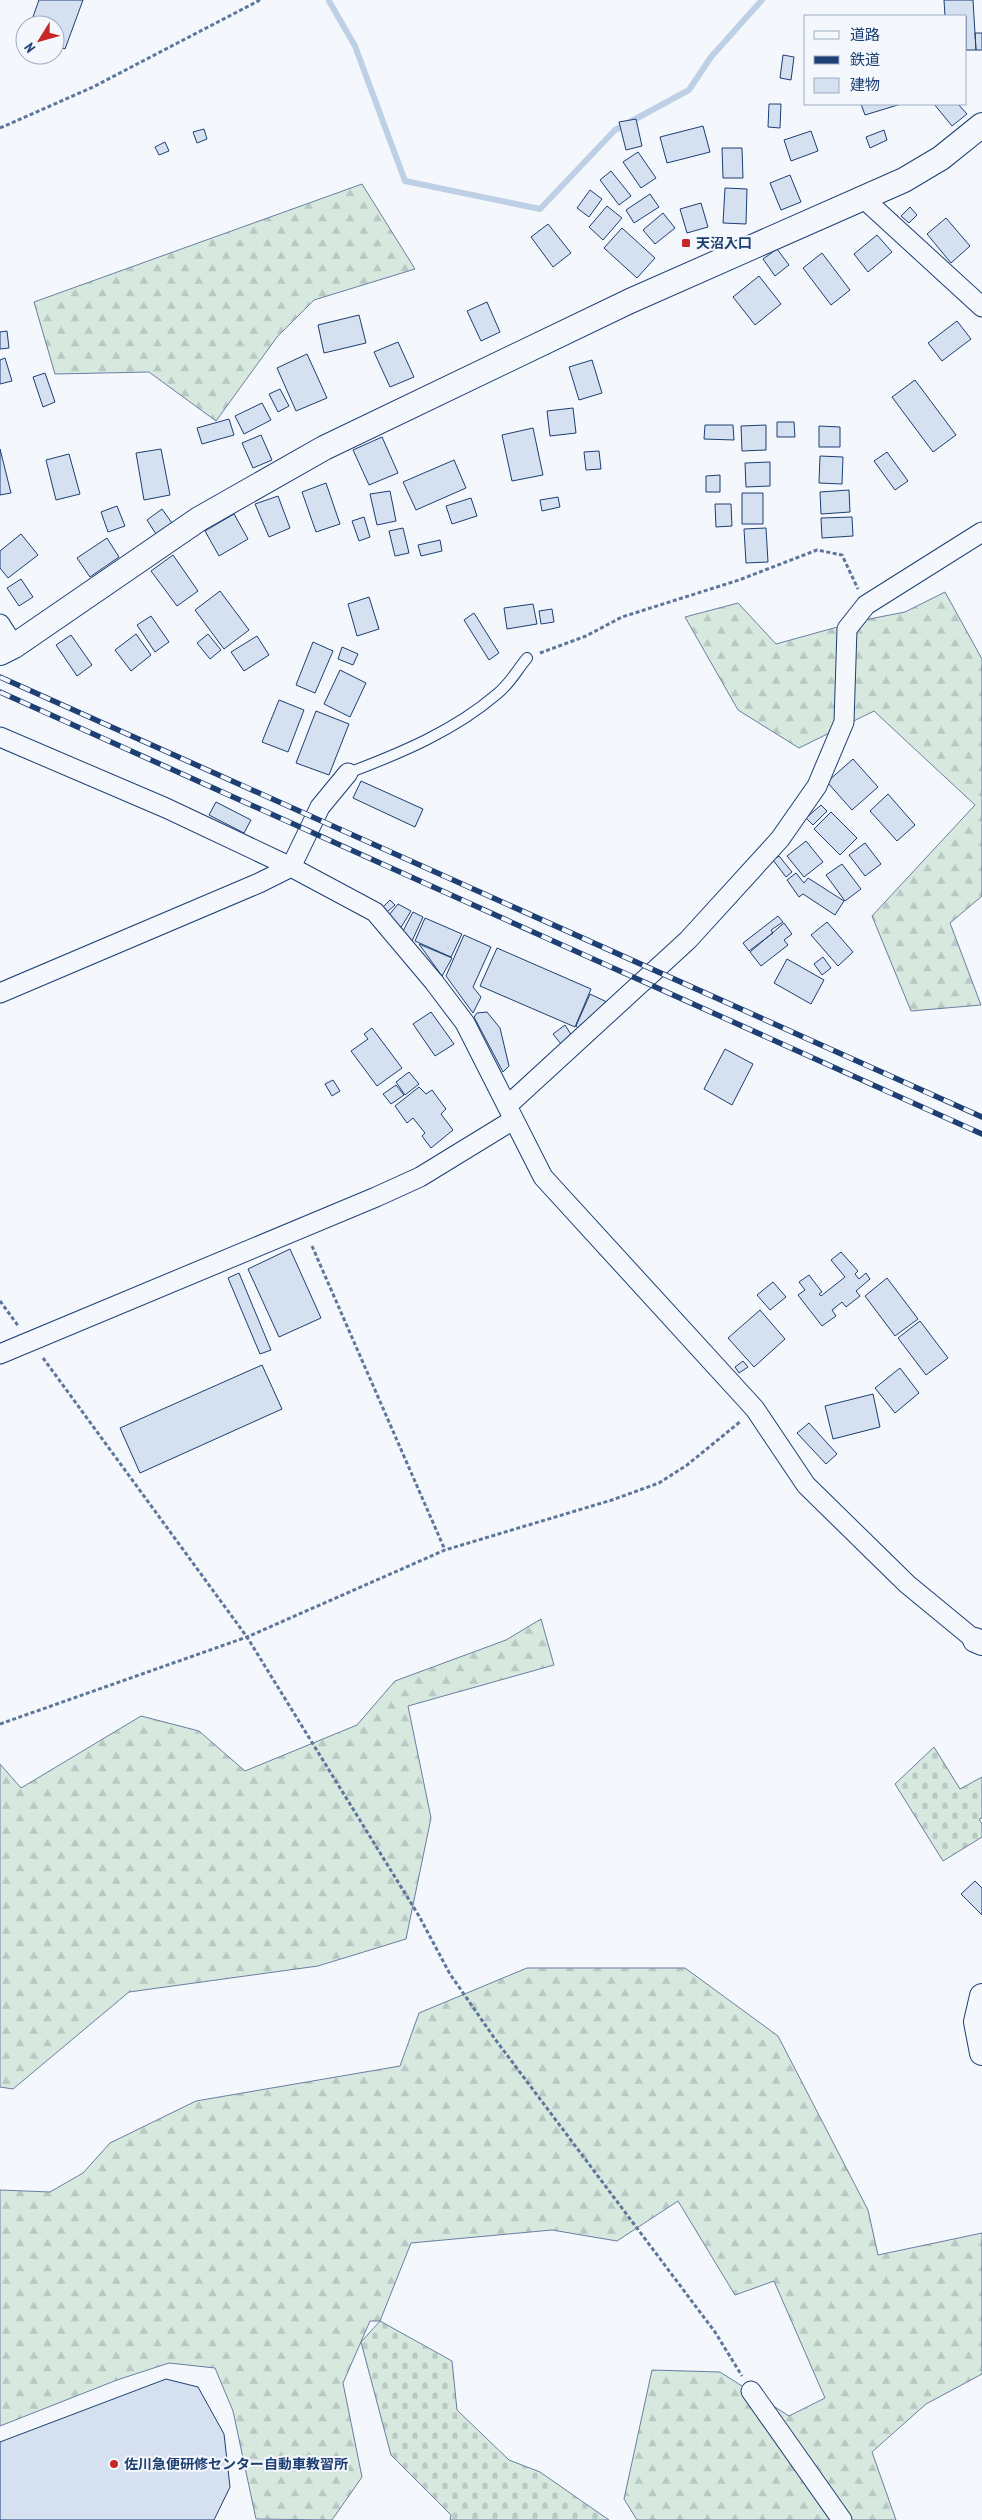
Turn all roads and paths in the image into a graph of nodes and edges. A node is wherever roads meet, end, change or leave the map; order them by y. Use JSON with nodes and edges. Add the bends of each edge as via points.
{"nodes":[{"id":1,"x":260,"y":0,"type":"edge"},
{"id":2,"x":982,"y":125,"type":"edge"},
{"id":3,"x":0,"y":128,"type":"edge"},
{"id":4,"x":863,"y":198,"type":"junction"},
{"id":5,"x":982,"y":307,"type":"edge"},
{"id":6,"x":982,"y":532,"type":"edge"},
{"id":7,"x":866,"y":605,"type":"junction"},
{"id":8,"x":0,"y":624,"type":"edge"},
{"id":9,"x":7,"y":650,"type":"edge"},
{"id":10,"x":527,"y":658,"type":"joint"},
{"id":11,"x":0,"y":736,"type":"edge"},
{"id":12,"x":348,"y":773,"type":"joint"},
{"id":13,"x":291,"y":867,"type":"junction"},
{"id":14,"x":0,"y":993,"type":"edge"},
{"id":15,"x":510,"y":1113,"type":"junction"},
{"id":16,"x":304,"y":1227,"type":"junction"},
{"id":17,"x":0,"y":1301,"type":"edge"},
{"id":18,"x":30,"y":1341,"type":"junction"},
{"id":19,"x":0,"y":1354,"type":"edge"},
{"id":20,"x":755,"y":1409,"type":"junction"},
{"id":21,"x":445,"y":1550,"type":"junction"},
{"id":22,"x":247,"y":1637,"type":"junction"},
{"id":23,"x":980,"y":1639,"type":"edge"},
{"id":24,"x":0,"y":1724,"type":"edge"},
{"id":25,"x":982,"y":1996,"type":"edge"},
{"id":26,"x":982,"y":2054,"type":"edge"},
{"id":27,"x":752,"y":2391,"type":"joint"},
{"id":28,"x":842,"y":2520,"type":"edge"}],
"edges":[{"from":1,"to":3,"type":"path","via":[[93,87]]},
{"from":2,"to":4,"type":"street","via":[[941,158],[904,180]]},
{"from":4,"to":5,"type":"street"},
{"from":4,"to":9,"type":"street","via":[[630,301],[324,448],[200,519]]},
{"from":6,"to":7,"type":"street"},
{"from":7,"to":10,"type":"path","via":[[842,555],[817,550],[739,580],[622,617],[586,636]]},
{"from":7,"to":15,"type":"street","via":[[847,628],[844,722],[817,786],[780,839],[688,940]]},
{"from":8,"to":9,"type":"street"},
{"from":10,"to":12,"type":"lane","via":[[499,693],[463,720],[425,742]]},
{"from":11,"to":13,"type":"street"},
{"from":12,"to":13,"type":"street","via":[[320,807]]},
{"from":13,"to":14,"type":"street"},
{"from":13,"to":15,"type":"street","via":[[375,912],[465,1023]]},
{"from":15,"to":16,"type":"street","via":[[420,1176]]},
{"from":15,"to":20,"type":"street","via":[[543,1176]]},
{"from":16,"to":18,"type":"street"},
{"from":16,"to":21,"type":"path"},
{"from":17,"to":18,"type":"path"},
{"from":18,"to":19,"type":"street"},
{"from":18,"to":22,"type":"path"},
{"from":20,"to":21,"type":"path","via":[[694,1460],[659,1483]]},
{"from":20,"to":23,"type":"street","via":[[806,1485],[907,1584]]},
{"from":21,"to":22,"type":"path"},
{"from":22,"to":24,"type":"path"},
{"from":22,"to":27,"type":"path","via":[[418,1916],[450,1974],[715,2332]]},
{"from":25,"to":26,"type":"street","via":[[976,2022]]},
{"from":27,"to":28,"type":"street"}]}
